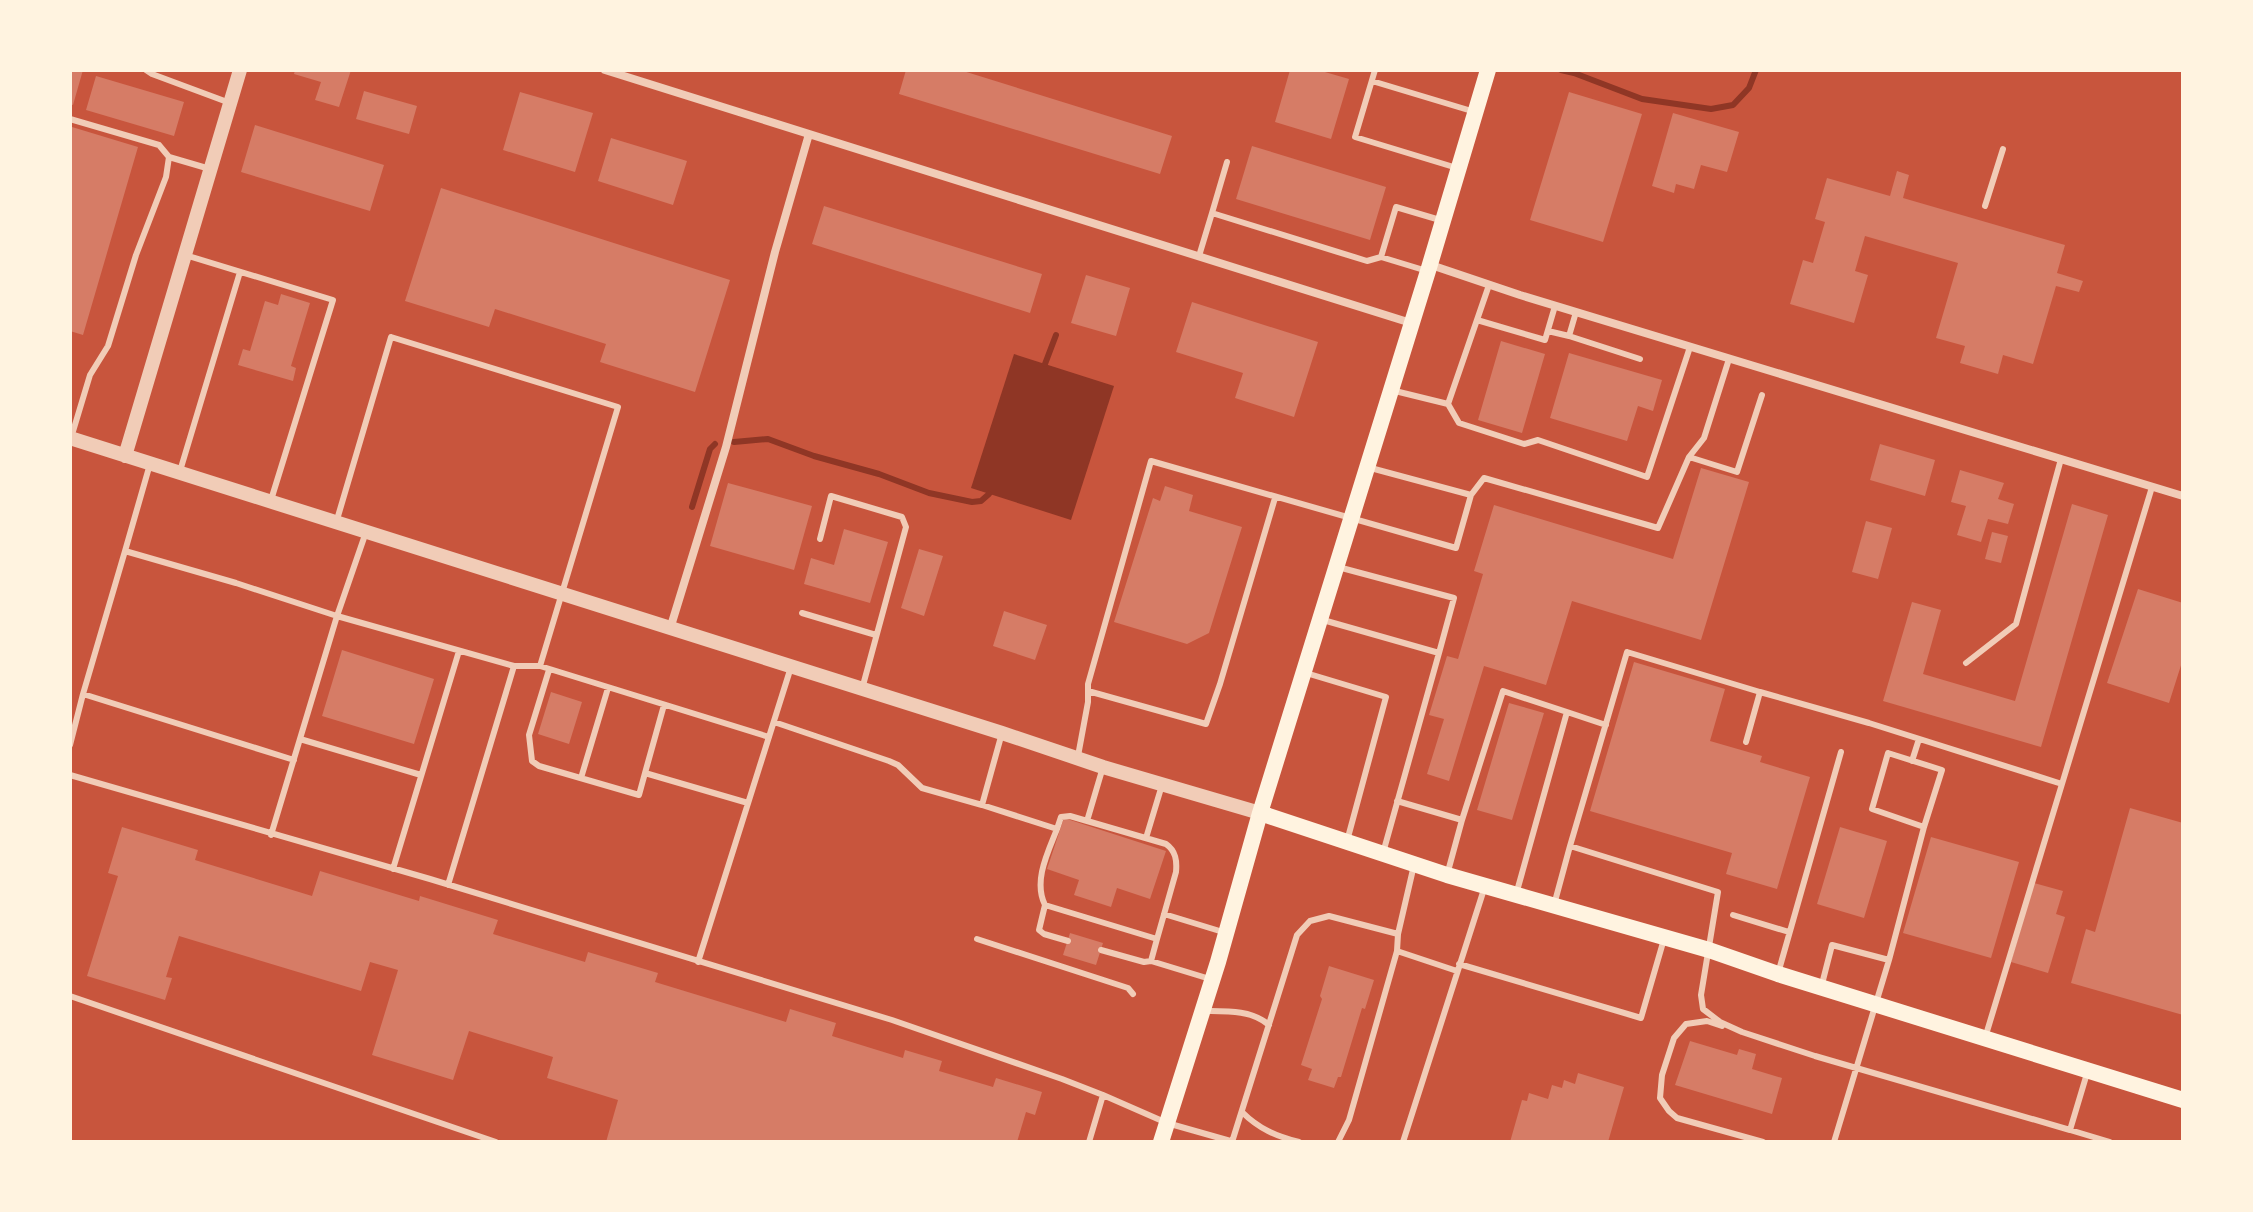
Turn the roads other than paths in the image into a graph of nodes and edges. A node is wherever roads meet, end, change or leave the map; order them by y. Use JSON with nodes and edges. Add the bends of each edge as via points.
{"nodes":[{"id":1,"x":146,"y":70,"type":"edge"},
{"id":2,"x":240,"y":70,"type":"edge"},
{"id":3,"x":605,"y":70,"type":"edge"},
{"id":4,"x":1375,"y":70,"type":"edge"},
{"id":5,"x":1488,"y":70,"type":"edge"},
{"id":6,"x":1372,"y":81,"type":"junction"},
{"id":7,"x":230,"y":103,"type":"junction"},
{"id":8,"x":1475,"y":112,"type":"junction"},
{"id":9,"x":70,"y":119,"type":"edge"},
{"id":10,"x":809,"y":134,"type":"junction"},
{"id":11,"x":2003,"y":149,"type":"dead end"},
{"id":12,"x":169,"y":157,"type":"junction"},
{"id":13,"x":1227,"y":162,"type":"dead end"},
{"id":14,"x":1459,"y":168,"type":"junction"},
{"id":15,"x":210,"y":169,"type":"junction"},
{"id":16,"x":1985,"y":206,"type":"dead end"},
{"id":17,"x":1212,"y":213,"type":"junction"},
{"id":18,"x":1443,"y":221,"type":"junction"},
{"id":19,"x":185,"y":255,"type":"junction"},
{"id":20,"x":1199,"y":256,"type":"junction"},
{"id":21,"x":1381,"y":257,"type":"junction"},
{"id":22,"x":1429,"y":268,"type":"junction"},
{"id":23,"x":240,"y":272,"type":"junction"},
{"id":24,"x":1489,"y":285,"type":"junction"},
{"id":25,"x":1555,"y":306,"type":"junction"},
{"id":26,"x":1576,"y":312,"type":"junction"},
{"id":27,"x":1477,"y":320,"type":"junction"},
{"id":28,"x":1412,"y":323,"type":"junction"},
{"id":29,"x":1548,"y":331,"type":"junction"},
{"id":30,"x":1569,"y":336,"type":"junction"},
{"id":31,"x":1690,"y":347,"type":"junction"},
{"id":32,"x":1640,"y":359,"type":"dead end"},
{"id":33,"x":1729,"y":359,"type":"junction"},
{"id":34,"x":1391,"y":390,"type":"junction"},
{"id":35,"x":1762,"y":395,"type":"dead end"},
{"id":36,"x":1448,"y":404,"type":"junction"},
{"id":37,"x":71,"y":438,"type":"edge"},
{"id":38,"x":125,"y":456,"type":"junction"},
{"id":39,"x":1689,"y":457,"type":"junction"},
{"id":40,"x":2061,"y":459,"type":"junction"},
{"id":41,"x":150,"y":464,"type":"junction"},
{"id":42,"x":1367,"y":467,"type":"junction"},
{"id":43,"x":179,"y":473,"type":"junction"},
{"id":44,"x":2152,"y":487,"type":"junction"},
{"id":45,"x":1471,"y":495,"type":"junction"},
{"id":46,"x":2183,"y":496,"type":"edge"},
{"id":47,"x":1275,"y":498,"type":"junction"},
{"id":48,"x":270,"y":502,"type":"junction"},
{"id":49,"x":1351,"y":520,"type":"junction"},
{"id":50,"x":336,"y":523,"type":"junction"},
{"id":51,"x":366,"y":532,"type":"junction"},
{"id":52,"x":820,"y":539,"type":"dead end"},
{"id":53,"x":125,"y":551,"type":"junction"},
{"id":54,"x":1336,"y":567,"type":"junction"},
{"id":55,"x":562,"y":595,"type":"junction"},
{"id":56,"x":802,"y":613,"type":"dead end"},
{"id":57,"x":337,"y":616,"type":"junction"},
{"id":58,"x":1320,"y":619,"type":"junction"},
{"id":59,"x":670,"y":629,"type":"junction"},
{"id":60,"x":876,"y":635,"type":"junction"},
{"id":61,"x":459,"y":651,"type":"junction"},
{"id":62,"x":1439,"y":653,"type":"junction"},
{"id":63,"x":1966,"y":663,"type":"dead end"},
{"id":64,"x":514,"y":666,"type":"junction"},
{"id":65,"x":540,"y":666,"type":"junction"},
{"id":66,"x":791,"y":667,"type":"junction"},
{"id":67,"x":549,"y":670,"type":"junction"},
{"id":68,"x":1303,"y":672,"type":"junction"},
{"id":69,"x":608,"y":688,"type":"junction"},
{"id":70,"x":862,"y":689,"type":"junction"},
{"id":71,"x":1088,"y":691,"type":"junction"},
{"id":72,"x":1760,"y":692,"type":"junction"},
{"id":73,"x":83,"y":694,"type":"junction"},
{"id":74,"x":664,"y":705,"type":"junction"},
{"id":75,"x":1567,"y":712,"type":"junction"},
{"id":76,"x":774,"y":722,"type":"junction"},
{"id":77,"x":1606,"y":725,"type":"junction"},
{"id":78,"x":1002,"y":733,"type":"junction"},
{"id":79,"x":769,"y":737,"type":"junction"},
{"id":80,"x":300,"y":739,"type":"junction"},
{"id":81,"x":1919,"y":739,"type":"junction"},
{"id":82,"x":1746,"y":742,"type":"dead end"},
{"id":83,"x":70,"y":745,"type":"edge"},
{"id":84,"x":1841,"y":752,"type":"dead end"},
{"id":85,"x":1077,"y":759,"type":"junction"},
{"id":86,"x":294,"y":760,"type":"junction"},
{"id":87,"x":1912,"y":761,"type":"junction"},
{"id":88,"x":1103,"y":767,"type":"junction"},
{"id":89,"x":645,"y":773,"type":"junction"},
{"id":90,"x":70,"y":775,"type":"edge"},
{"id":91,"x":421,"y":775,"type":"junction"},
{"id":92,"x":581,"y":778,"type":"junction"},
{"id":93,"x":2062,"y":784,"type":"junction"},
{"id":94,"x":1162,"y":785,"type":"junction"},
{"id":95,"x":1397,"y":801,"type":"junction"},
{"id":96,"x":748,"y":803,"type":"junction"},
{"id":97,"x":982,"y":805,"type":"junction"},
{"id":98,"x":1260,"y":813,"type":"junction"},
{"id":99,"x":1462,"y":820,"type":"junction"},
{"id":100,"x":1087,"y":821,"type":"junction"},
{"id":101,"x":1924,"y":827,"type":"junction"},
{"id":102,"x":1057,"y":829,"type":"junction"},
{"id":103,"x":271,"y":835,"type":"junction"},
{"id":104,"x":1146,"y":838,"type":"junction"},
{"id":105,"x":1347,"y":841,"type":"junction"},
{"id":106,"x":1570,"y":846,"type":"junction"},
{"id":107,"x":1383,"y":853,"type":"junction"},
{"id":108,"x":1414,"y":865,"type":"junction"},
{"id":109,"x":393,"y":869,"type":"junction"},
{"id":110,"x":1447,"y":875,"type":"junction"},
{"id":111,"x":448,"y":885,"type":"junction"},
{"id":112,"x":1485,"y":886,"type":"junction"},
{"id":113,"x":1516,"y":894,"type":"junction"},
{"id":114,"x":1045,"y":905,"type":"junction"},
{"id":115,"x":1554,"y":906,"type":"junction"},
{"id":116,"x":1164,"y":914,"type":"junction"},
{"id":117,"x":1733,"y":915,"type":"dead end"},
{"id":118,"x":1789,"y":932,"type":"junction"},
{"id":119,"x":1226,"y":933,"type":"junction"},
{"id":120,"x":1398,"y":934,"type":"junction"},
{"id":121,"x":977,"y":939,"type":"dead end"},
{"id":122,"x":1157,"y":939,"type":"junction"},
{"id":123,"x":1664,"y":939,"type":"junction"},
{"id":124,"x":1068,"y":941,"type":"dead end"},
{"id":125,"x":1101,"y":950,"type":"dead end"},
{"id":126,"x":1709,"y":950,"type":"junction"},
{"id":127,"x":1397,"y":951,"type":"junction"},
{"id":128,"x":1889,"y":960,"type":"junction"},
{"id":129,"x":1151,"y":961,"type":"junction"},
{"id":130,"x":698,"y":962,"type":"junction"},
{"id":131,"x":1458,"y":968,"type":"junction"},
{"id":132,"x":1778,"y":974,"type":"junction"},
{"id":133,"x":1212,"y":980,"type":"junction"},
{"id":134,"x":1821,"y":988,"type":"junction"},
{"id":135,"x":1133,"y":994,"type":"dead end"},
{"id":136,"x":70,"y":996,"type":"edge"},
{"id":137,"x":1875,"y":1004,"type":"junction"},
{"id":138,"x":1202,"y":1011,"type":"junction"},
{"id":139,"x":1269,"y":1025,"type":"junction"},
{"id":140,"x":1742,"y":1032,"type":"junction"},
{"id":141,"x":1985,"y":1038,"type":"junction"},
{"id":142,"x":1856,"y":1068,"type":"junction"},
{"id":143,"x":2088,"y":1070,"type":"junction"},
{"id":144,"x":1103,"y":1095,"type":"junction"},
{"id":145,"x":2183,"y":1100,"type":"edge"},
{"id":146,"x":1242,"y":1112,"type":"junction"},
{"id":147,"x":1167,"y":1123,"type":"junction"},
{"id":148,"x":2070,"y":1130,"type":"junction"},
{"id":149,"x":496,"y":1142,"type":"edge"},
{"id":150,"x":1089,"y":1142,"type":"edge"},
{"id":151,"x":1161,"y":1142,"type":"edge"},
{"id":152,"x":1233,"y":1142,"type":"edge"},
{"id":153,"x":1299,"y":1142,"type":"edge"},
{"id":154,"x":1338,"y":1142,"type":"edge"},
{"id":155,"x":1403,"y":1142,"type":"edge"},
{"id":156,"x":1763,"y":1142,"type":"edge"},
{"id":157,"x":1834,"y":1142,"type":"edge"},
{"id":158,"x":2110,"y":1142,"type":"edge"}],
"edges":[{"from":1,"to":7,"type":"lane"},
{"from":2,"to":7,"type":"street"},
{"from":3,"to":10,"type":"street"},
{"from":4,"to":6,"type":"lane"},
{"from":5,"to":8,"type":"main road"},
{"from":6,"to":8,"type":"lane"},
{"from":6,"to":14,"type":"lane","via":[[1355,137]]},
{"from":7,"to":15,"type":"street"},
{"from":8,"to":14,"type":"main road"},
{"from":9,"to":12,"type":"lane","via":[[159,145]]},
{"from":10,"to":20,"type":"street"},
{"from":10,"to":59,"type":"street","via":[[726,447]]},
{"from":11,"to":16,"type":"lane"},
{"from":12,"to":15,"type":"lane"},
{"from":12,"to":37,"type":"lane","via":[[108,346],[90,375]]},
{"from":13,"to":17,"type":"lane"},
{"from":14,"to":18,"type":"main road"},
{"from":15,"to":19,"type":"street"},
{"from":17,"to":20,"type":"lane"},
{"from":17,"to":21,"type":"lane","via":[[1367,261]]},
{"from":18,"to":21,"type":"lane","via":[[1396,207]]},
{"from":18,"to":22,"type":"main road"},
{"from":19,"to":23,"type":"lane"},
{"from":19,"to":38,"type":"street"},
{"from":20,"to":28,"type":"street"},
{"from":21,"to":22,"type":"lane"},
{"from":22,"to":24,"type":"street"},
{"from":22,"to":28,"type":"main road"},
{"from":23,"to":43,"type":"lane"},
{"from":23,"to":48,"type":"lane","via":[[333,300]]},
{"from":24,"to":25,"type":"street"},
{"from":24,"to":27,"type":"lane"},
{"from":25,"to":26,"type":"street"},
{"from":25,"to":29,"type":"lane"},
{"from":26,"to":30,"type":"lane"},
{"from":26,"to":31,"type":"street"},
{"from":27,"to":29,"type":"lane","via":[[1545,340]]},
{"from":27,"to":36,"type":"lane"},
{"from":28,"to":34,"type":"main road"},
{"from":29,"to":30,"type":"lane"},
{"from":30,"to":32,"type":"lane"},
{"from":31,"to":33,"type":"street"},
{"from":31,"to":36,"type":"lane","via":[[1647,477],[1538,440],[1524,444],[1459,423]]},
{"from":33,"to":39,"type":"lane","via":[[1704,438]]},
{"from":33,"to":40,"type":"street"},
{"from":34,"to":36,"type":"lane"},
{"from":34,"to":42,"type":"main road"},
{"from":35,"to":39,"type":"lane","via":[[1737,472]]},
{"from":37,"to":38,"type":"street"},
{"from":38,"to":41,"type":"street"},
{"from":39,"to":45,"type":"lane","via":[[1658,528],[1484,478]]},
{"from":40,"to":44,"type":"street"},
{"from":40,"to":63,"type":"lane","via":[[2016,624]]},
{"from":41,"to":43,"type":"street"},
{"from":41,"to":53,"type":"lane"},
{"from":42,"to":45,"type":"lane"},
{"from":42,"to":49,"type":"main road"},
{"from":43,"to":48,"type":"street"},
{"from":44,"to":46,"type":"street"},
{"from":44,"to":93,"type":"lane"},
{"from":45,"to":49,"type":"lane","via":[[1456,548]]},
{"from":47,"to":49,"type":"lane"},
{"from":47,"to":71,"type":"lane","via":[[1206,724]]},
{"from":47,"to":71,"type":"lane","via":[[1151,461]]},
{"from":48,"to":50,"type":"street"},
{"from":49,"to":54,"type":"main road"},
{"from":50,"to":51,"type":"street"},
{"from":50,"to":55,"type":"lane","via":[[391,337],[618,407]]},
{"from":51,"to":55,"type":"street"},
{"from":51,"to":57,"type":"lane"},
{"from":52,"to":60,"type":"lane","via":[[831,496],[902,517],[906,527]]},
{"from":53,"to":57,"type":"lane"},
{"from":53,"to":73,"type":"lane"},
{"from":54,"to":58,"type":"main road"},
{"from":54,"to":62,"type":"lane","via":[[1454,598]]},
{"from":55,"to":59,"type":"street"},
{"from":55,"to":65,"type":"lane"},
{"from":56,"to":60,"type":"lane"},
{"from":57,"to":61,"type":"lane"},
{"from":57,"to":80,"type":"lane"},
{"from":58,"to":62,"type":"lane"},
{"from":58,"to":68,"type":"main road"},
{"from":59,"to":66,"type":"street"},
{"from":60,"to":70,"type":"lane"},
{"from":61,"to":64,"type":"lane"},
{"from":61,"to":91,"type":"lane"},
{"from":62,"to":95,"type":"lane"},
{"from":64,"to":65,"type":"lane"},
{"from":64,"to":111,"type":"lane"},
{"from":65,"to":67,"type":"lane"},
{"from":66,"to":70,"type":"street"},
{"from":66,"to":76,"type":"lane"},
{"from":67,"to":69,"type":"lane"},
{"from":67,"to":92,"type":"lane","via":[[529,735],[532,761]]},
{"from":68,"to":98,"type":"main road"},
{"from":68,"to":105,"type":"lane","via":[[1386,697]]},
{"from":69,"to":74,"type":"lane"},
{"from":69,"to":92,"type":"lane"},
{"from":70,"to":78,"type":"street"},
{"from":71,"to":85,"type":"lane"},
{"from":72,"to":77,"type":"lane","via":[[1627,652]]},
{"from":72,"to":81,"type":"lane"},
{"from":72,"to":82,"type":"lane"},
{"from":73,"to":83,"type":"lane"},
{"from":73,"to":86,"type":"lane"},
{"from":74,"to":79,"type":"lane"},
{"from":74,"to":89,"type":"lane"},
{"from":75,"to":77,"type":"lane"},
{"from":75,"to":99,"type":"lane","via":[[1503,691]]},
{"from":75,"to":113,"type":"lane"},
{"from":76,"to":79,"type":"lane"},
{"from":76,"to":97,"type":"lane","via":[[898,765],[922,788]]},
{"from":77,"to":106,"type":"lane"},
{"from":78,"to":85,"type":"street"},
{"from":78,"to":97,"type":"lane"},
{"from":79,"to":96,"type":"lane"},
{"from":80,"to":86,"type":"lane"},
{"from":80,"to":91,"type":"lane"},
{"from":81,"to":87,"type":"lane"},
{"from":81,"to":93,"type":"lane"},
{"from":84,"to":118,"type":"lane"},
{"from":85,"to":88,"type":"street"},
{"from":86,"to":103,"type":"lane"},
{"from":87,"to":101,"type":"lane","via":[[1942,770]]},
{"from":87,"to":101,"type":"lane","via":[[1888,753],[1872,809]]},
{"from":88,"to":94,"type":"street"},
{"from":88,"to":100,"type":"lane"},
{"from":89,"to":92,"type":"lane","via":[[639,795]]},
{"from":89,"to":96,"type":"lane"},
{"from":90,"to":103,"type":"lane"},
{"from":91,"to":109,"type":"lane"},
{"from":93,"to":141,"type":"lane"},
{"from":94,"to":98,"type":"street"},
{"from":94,"to":104,"type":"lane"},
{"from":95,"to":99,"type":"lane"},
{"from":95,"to":107,"type":"lane"},
{"from":96,"to":130,"type":"lane"},
{"from":97,"to":102,"type":"lane"},
{"from":98,"to":105,"type":"main road"},
{"from":98,"to":119,"type":"main road"},
{"from":99,"to":110,"type":"lane"},
{"from":100,"to":102,"type":"lane","via":[[1065,815]]},
{"from":100,"to":104,"type":"lane"},
{"from":101,"to":128,"type":"lane"},
{"from":102,"to":114,"type":"lane","via":[[1042,875],[1040,896]]},
{"from":103,"to":109,"type":"lane"},
{"from":104,"to":116,"type":"lane","via":[[1173,849],[1177,862]]},
{"from":105,"to":107,"type":"main road"},
{"from":106,"to":115,"type":"lane"},
{"from":106,"to":126,"type":"lane","via":[[1718,892]]},
{"from":107,"to":108,"type":"main road"},
{"from":108,"to":110,"type":"main road"},
{"from":108,"to":120,"type":"lane"},
{"from":109,"to":111,"type":"lane"},
{"from":110,"to":112,"type":"main road"},
{"from":111,"to":130,"type":"lane"},
{"from":112,"to":113,"type":"main road"},
{"from":112,"to":131,"type":"lane"},
{"from":113,"to":115,"type":"main road"},
{"from":114,"to":122,"type":"lane"},
{"from":114,"to":124,"type":"lane","via":[[1039,930]]},
{"from":115,"to":123,"type":"main road"},
{"from":116,"to":119,"type":"lane"},
{"from":116,"to":122,"type":"lane"},
{"from":117,"to":118,"type":"lane"},
{"from":118,"to":132,"type":"lane"},
{"from":119,"to":133,"type":"main road"},
{"from":120,"to":127,"type":"lane"},
{"from":120,"to":139,"type":"lane","via":[[1329,916],[1310,921],[1297,935]]},
{"from":121,"to":135,"type":"lane"},
{"from":122,"to":129,"type":"lane"},
{"from":123,"to":126,"type":"main road"},
{"from":123,"to":131,"type":"lane","via":[[1641,1018]]},
{"from":125,"to":129,"type":"lane"},
{"from":126,"to":132,"type":"main road"},
{"from":126,"to":140,"type":"lane","via":[[1703,1009]]},
{"from":127,"to":131,"type":"lane"},
{"from":127,"to":154,"type":"lane","via":[[1349,1120]]},
{"from":128,"to":134,"type":"lane","via":[[1832,945]]},
{"from":128,"to":137,"type":"lane"},
{"from":129,"to":133,"type":"lane"},
{"from":130,"to":144,"type":"lane","via":[[892,1020]]},
{"from":131,"to":155,"type":"lane"},
{"from":132,"to":134,"type":"main road"},
{"from":133,"to":138,"type":"main road"},
{"from":134,"to":137,"type":"main road"},
{"from":136,"to":149,"type":"lane"},
{"from":137,"to":141,"type":"main road"},
{"from":137,"to":142,"type":"lane"},
{"from":138,"to":139,"type":"lane","via":[[1248,1014]]},
{"from":138,"to":147,"type":"main road"},
{"from":139,"to":146,"type":"lane"},
{"from":140,"to":142,"type":"lane"},
{"from":140,"to":156,"type":"lane","via":[[1707,1021],[1686,1024],[1674,1038],[1660,1098],[1677,1118]]},
{"from":141,"to":143,"type":"main road"},
{"from":142,"to":148,"type":"lane"},
{"from":142,"to":157,"type":"lane"},
{"from":143,"to":145,"type":"main road"},
{"from":143,"to":148,"type":"lane"},
{"from":144,"to":147,"type":"lane"},
{"from":144,"to":150,"type":"lane"},
{"from":146,"to":152,"type":"lane"},
{"from":146,"to":153,"type":"lane","via":[[1255,1125]]},
{"from":147,"to":151,"type":"main road"},
{"from":147,"to":152,"type":"lane"},
{"from":148,"to":158,"type":"lane"}]}
